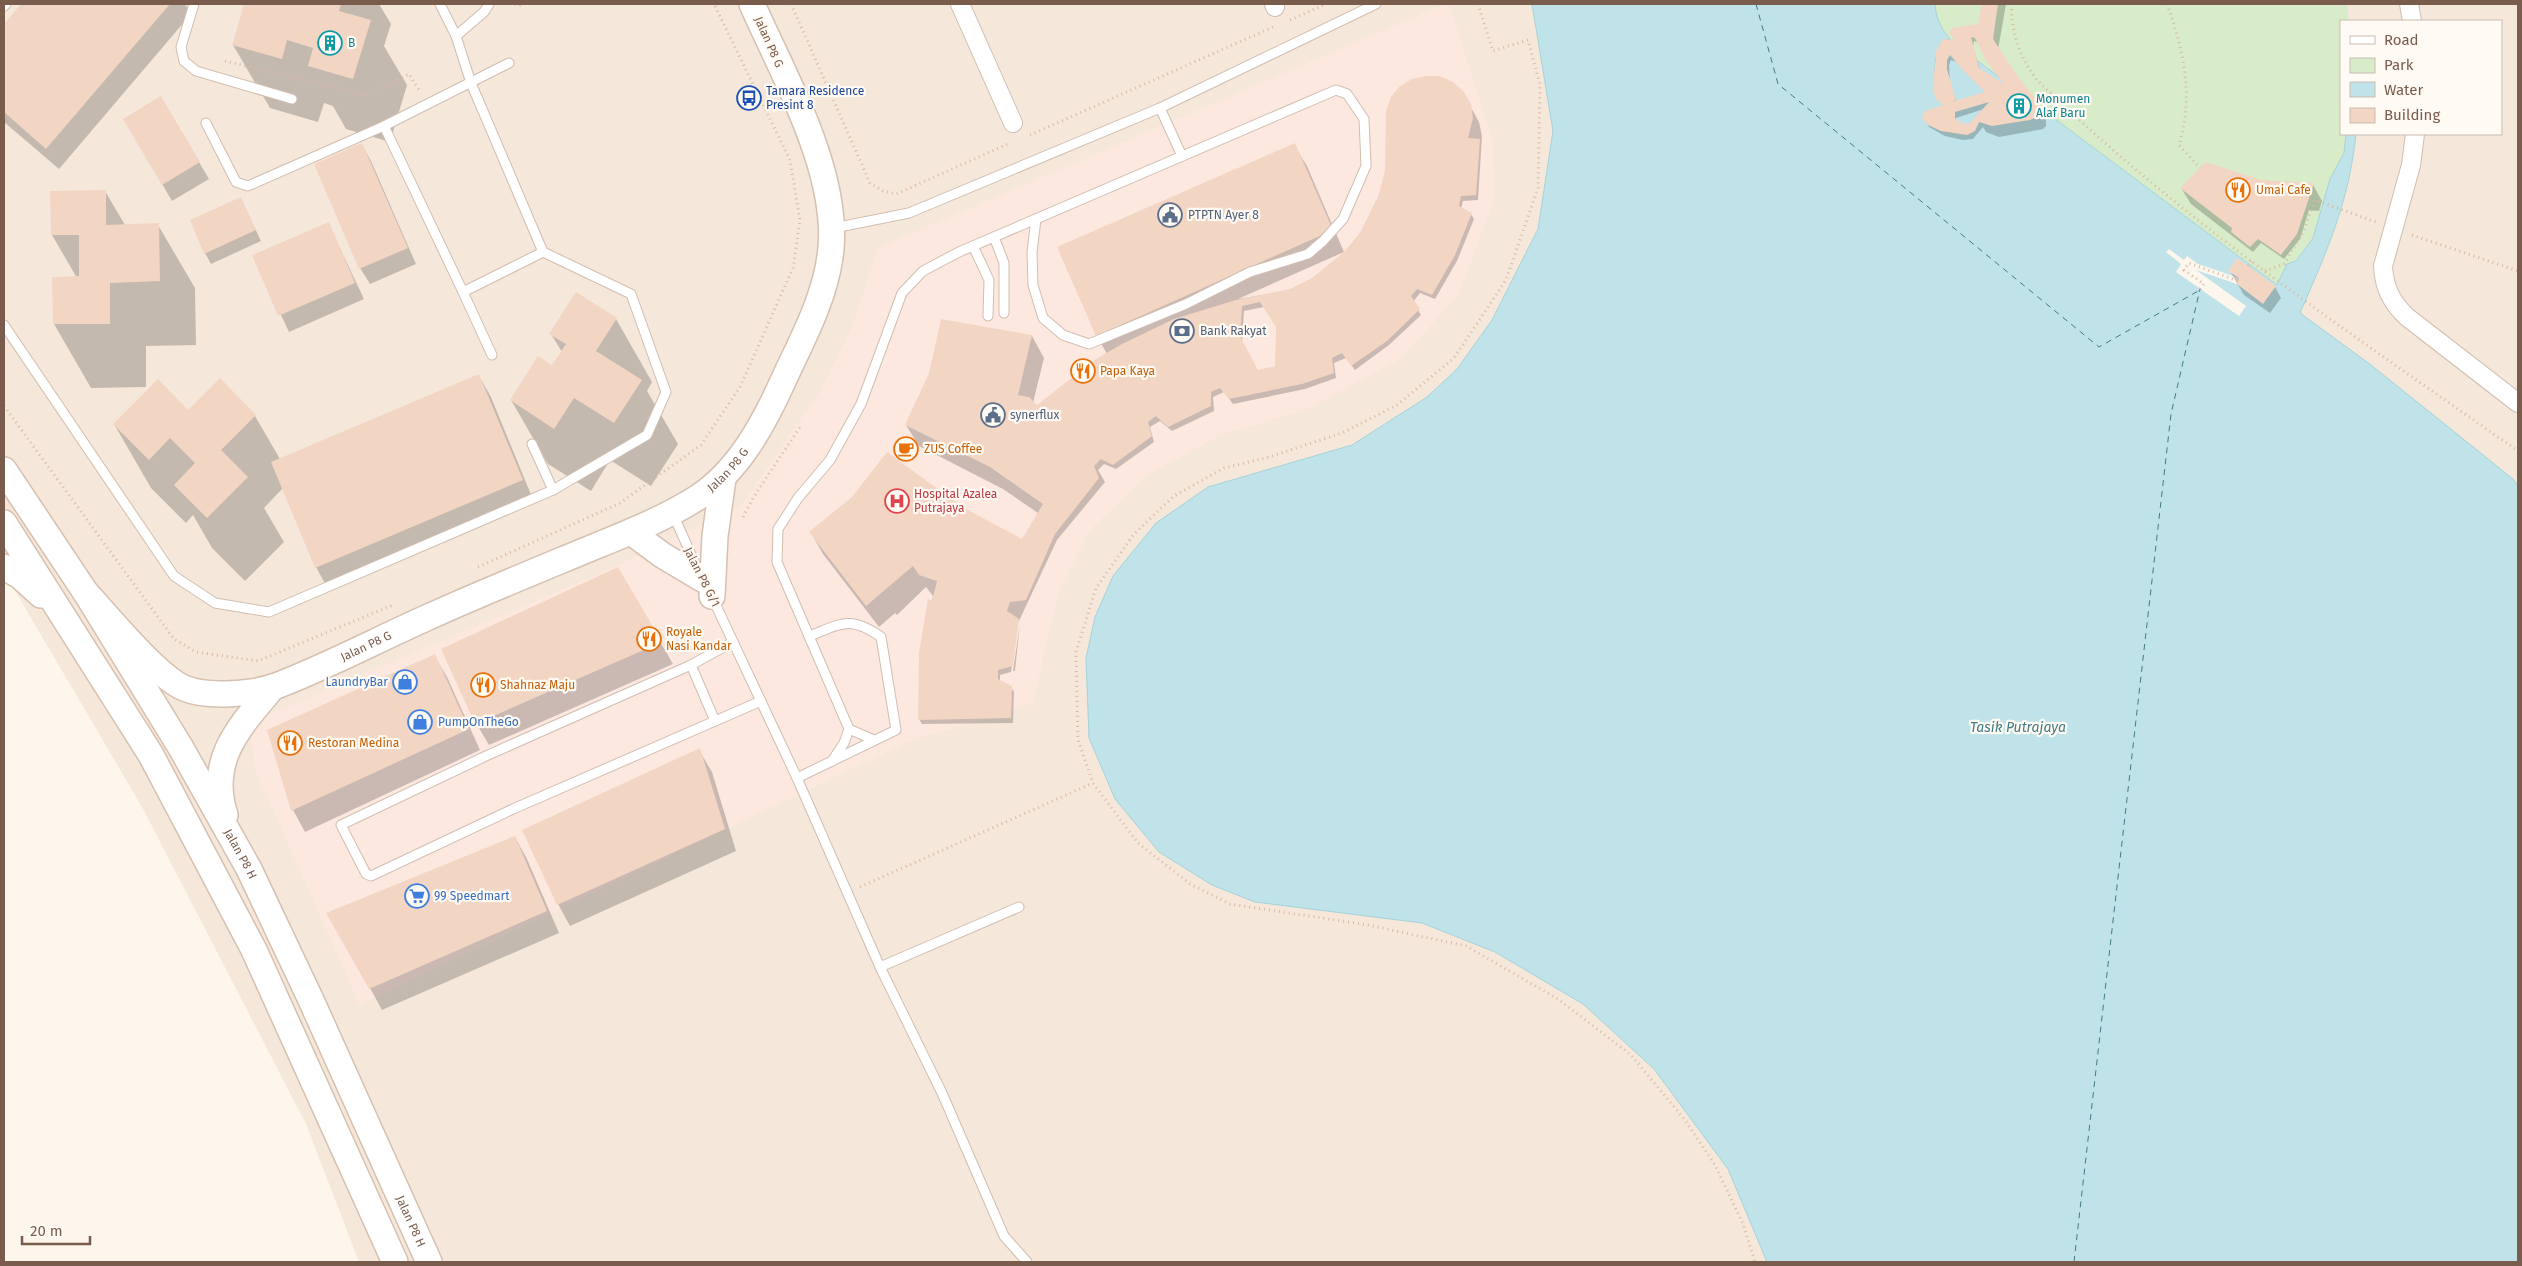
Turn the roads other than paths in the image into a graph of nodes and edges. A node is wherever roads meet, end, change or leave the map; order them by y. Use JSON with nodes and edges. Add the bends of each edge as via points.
{"nodes":[{"id":1,"x":194,"y":4,"type":"edge"},
{"id":2,"x":440,"y":4,"type":"edge"},
{"id":3,"x":489,"y":4,"type":"edge"},
{"id":4,"x":752,"y":4,"type":"edge"},
{"id":5,"x":960,"y":4,"type":"edge"},
{"id":6,"x":1376,"y":4,"type":"edge"},
{"id":7,"x":2409,"y":4,"type":"edge"},
{"id":8,"x":2412,"y":20,"type":"edge"},
{"id":9,"x":456,"y":36,"type":"junction"},
{"id":10,"x":509,"y":63,"type":"dead end"},
{"id":11,"x":471,"y":83,"type":"junction"},
{"id":12,"x":292,"y":99,"type":"dead end"},
{"id":13,"x":1160,"y":108,"type":"junction"},
{"id":14,"x":206,"y":123,"type":"dead end"},
{"id":15,"x":1013,"y":123,"type":"dead end"},
{"id":16,"x":384,"y":126,"type":"junction"},
{"id":17,"x":2415,"y":135,"type":"edge"},
{"id":18,"x":1182,"y":156,"type":"junction"},
{"id":19,"x":1036,"y":219,"type":"junction"},
{"id":20,"x":832,"y":228,"type":"junction"},
{"id":21,"x":994,"y":237,"type":"junction"},
{"id":22,"x":973,"y":246,"type":"junction"},
{"id":23,"x":542,"y":252,"type":"junction"},
{"id":24,"x":463,"y":292,"type":"junction"},
{"id":25,"x":1004,"y":313,"type":"dead end"},
{"id":26,"x":988,"y":316,"type":"dead end"},
{"id":27,"x":4,"y":325,"type":"edge"},
{"id":28,"x":492,"y":355,"type":"dead end"},
{"id":29,"x":2518,"y":403,"type":"edge"},
{"id":30,"x":532,"y":444,"type":"dead end"},
{"id":31,"x":4,"y":470,"type":"edge"},
{"id":32,"x":722,"y":479,"type":"junction"},
{"id":33,"x":553,"y":490,"type":"junction"},
{"id":34,"x":672,"y":511,"type":"junction"},
{"id":35,"x":4,"y":522,"type":"edge"},
{"id":36,"x":631,"y":532,"type":"junction"},
{"id":37,"x":4,"y":568,"type":"edge"},
{"id":38,"x":708,"y":588,"type":"junction"},
{"id":39,"x":86,"y":593,"type":"junction"},
{"id":40,"x":62,"y":613,"type":"junction"},
{"id":41,"x":809,"y":636,"type":"junction"},
{"id":42,"x":733,"y":642,"type":"junction"},
{"id":43,"x":691,"y":665,"type":"junction"},
{"id":44,"x":273,"y":687,"type":"junction"},
{"id":45,"x":761,"y":701,"type":"junction"},
{"id":46,"x":716,"y":721,"type":"junction"},
{"id":47,"x":849,"y":729,"type":"junction"},
{"id":48,"x":874,"y":740,"type":"junction"},
{"id":49,"x":831,"y":763,"type":"junction"},
{"id":50,"x":797,"y":778,"type":"junction"},
{"id":51,"x":233,"y":841,"type":"junction"},
{"id":52,"x":1019,"y":907,"type":"dead end"},
{"id":53,"x":880,"y":967,"type":"junction"},
{"id":54,"x":395,"y":1262,"type":"edge"},
{"id":55,"x":429,"y":1262,"type":"edge"},
{"id":56,"x":1027,"y":1262,"type":"edge"}],
"edges":[{"from":1,"to":12,"type":"lane","via":[[181,48],[184,61],[196,71]]},
{"from":2,"to":9,"type":"lane"},
{"from":3,"to":9,"type":"lane"},
{"from":4,"to":20,"type":"street","name":"Jalan P8 G","via":[[819,155]]},
{"from":5,"to":15,"type":"street"},
{"from":6,"to":13,"type":"lane"},
{"from":7,"to":8,"type":"street"},
{"from":9,"to":11,"type":"lane"},
{"from":10,"to":11,"type":"lane"},
{"from":11,"to":16,"type":"lane"},
{"from":11,"to":23,"type":"lane"},
{"from":13,"to":18,"type":"lane"},
{"from":13,"to":20,"type":"lane","via":[[909,213]]},
{"from":14,"to":16,"type":"lane","via":[[236,182],[248,186]]},
{"from":16,"to":24,"type":"lane"},
{"from":17,"to":29,"type":"street","via":[[2404,190],[2385,251],[2384,280],[2389,294],[2398,308]]},
{"from":18,"to":19,"type":"lane"},
{"from":18,"to":19,"type":"lane","via":[[1336,90],[1347,94],[1364,119],[1366,166],[1343,219],[1308,254],[1250,272],[1186,304],[1089,344],[1063,335],[1042,318],[1033,285]]},
{"from":19,"to":21,"type":"lane"},
{"from":20,"to":32,"type":"street","name":"Jalan P8 G","via":[[822,292],[805,333],[771,408]]},
{"from":21,"to":22,"type":"lane"},
{"from":21,"to":25,"type":"lane","via":[[1004,263]]},
{"from":22,"to":26,"type":"lane","via":[[988,280]]},
{"from":22,"to":41,"type":"lane","via":[[923,271],[902,293],[861,404],[830,460],[798,498],[778,529],[777,562]]},
{"from":23,"to":24,"type":"lane"},
{"from":23,"to":33,"type":"lane","via":[[630,294],[666,392],[647,436]]},
{"from":24,"to":28,"type":"lane"},
{"from":27,"to":33,"type":"lane","via":[[174,576],[215,603],[269,612]]},
{"from":30,"to":33,"type":"lane"},
{"from":31,"to":39,"type":"street","name":"Jalan P8 H"},
{"from":32,"to":34,"type":"street","name":"Jalan P8 G"},
{"from":32,"to":38,"type":"street"},
{"from":34,"to":36,"type":"street","name":"Jalan P8 G"},
{"from":34,"to":38,"type":"lane","name":"Jalan P8 G/1"},
{"from":35,"to":40,"type":"street"},
{"from":36,"to":38,"type":"street"},
{"from":36,"to":44,"type":"street","name":"Jalan P8 G","via":[[457,604]]},
{"from":37,"to":40,"type":"street","via":[[20,576]]},
{"from":38,"to":42,"type":"lane","name":"Jalan P8 G/1"},
{"from":39,"to":44,"type":"street","name":"Jalan P8 G","via":[[160,671],[184,688],[217,695]]},
{"from":39,"to":51,"type":"street","name":"Jalan P8 H","via":[[181,748]]},
{"from":40,"to":54,"type":"street","via":[[151,754],[254,950]]},
{"from":41,"to":47,"type":"lane"},
{"from":41,"to":48,"type":"lane","via":[[845,622],[864,625],[881,637],[896,730]]},
{"from":42,"to":43,"type":"lane"},
{"from":42,"to":45,"type":"lane","name":"Jalan P8 G/1"},
{"from":43,"to":46,"type":"lane"},
{"from":43,"to":46,"type":"lane","via":[[488,755],[341,825],[366,874],[371,876],[513,809]]},
{"from":44,"to":51,"type":"street","name":"Jalan P8 G","via":[[248,716],[226,751],[220,773],[221,803]]},
{"from":45,"to":46,"type":"lane"},
{"from":45,"to":50,"type":"lane","name":"Jalan P8 G/1"},
{"from":47,"to":48,"type":"lane"},
{"from":47,"to":49,"type":"lane"},
{"from":48,"to":49,"type":"lane"},
{"from":49,"to":50,"type":"lane"},
{"from":50,"to":53,"type":"lane","name":"Jalan P8 G/1"},
{"from":51,"to":55,"type":"street","name":"Jalan P8 H","via":[[311,1000]]},
{"from":52,"to":53,"type":"lane"},
{"from":53,"to":56,"type":"lane","name":"Jalan P8 G/1","via":[[942,1093],[1004,1236]]}]}
